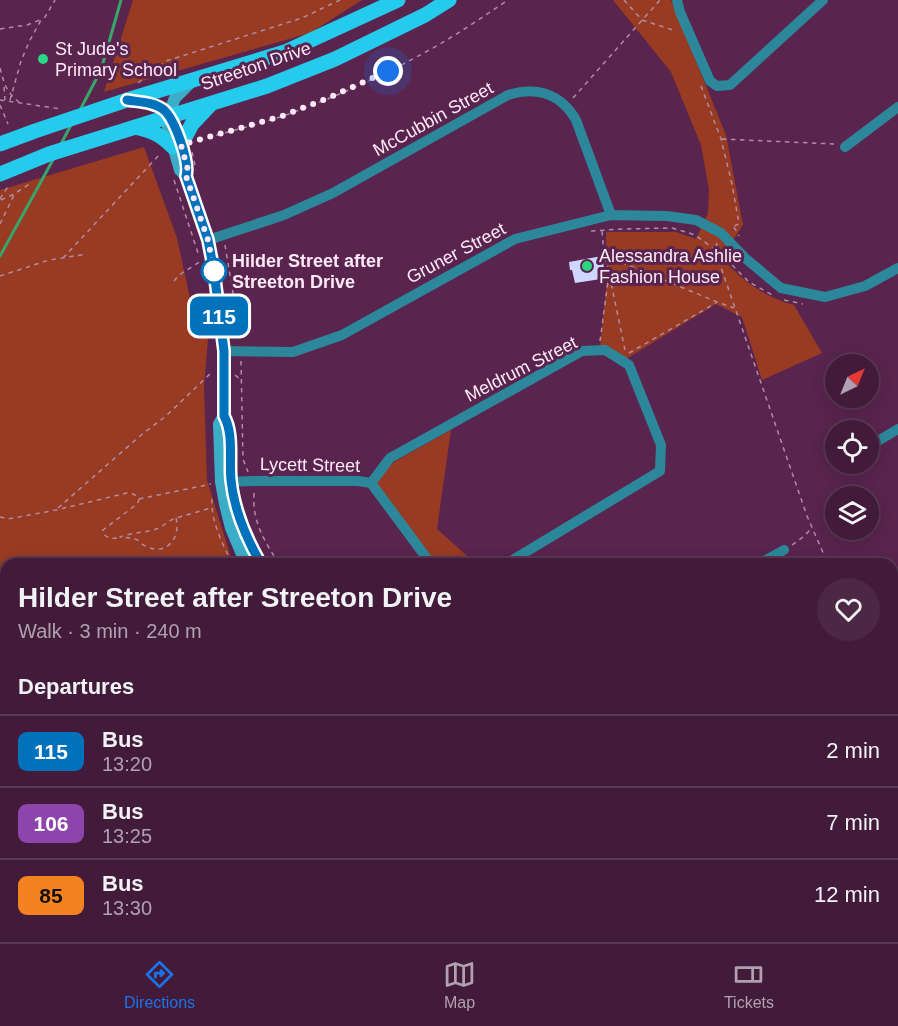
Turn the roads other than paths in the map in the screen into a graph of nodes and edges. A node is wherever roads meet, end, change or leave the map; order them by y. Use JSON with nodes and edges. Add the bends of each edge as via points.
{"nodes":[{"id":1,"x":398,"y":0,"type":"edge"},
{"id":2,"x":449,"y":0,"type":"edge"},
{"id":3,"x":677,"y":0,"type":"edge"},
{"id":4,"x":823,"y":0,"type":"edge"},
{"id":5,"x":192,"y":81,"type":"junction"},
{"id":6,"x":129,"y":94,"type":"junction"},
{"id":7,"x":212,"y":103,"type":"junction"},
{"id":8,"x":898,"y":107,"type":"edge"},
{"id":9,"x":168,"y":116,"type":"junction"},
{"id":10,"x":135,"y":127,"type":"junction"},
{"id":11,"x":1,"y":143,"type":"edge"},
{"id":12,"x":173,"y":147,"type":"junction"},
{"id":13,"x":845,"y":147,"type":"road end"},
{"id":14,"x":18,"y":166,"type":"junction"},
{"id":15,"x":0,"y":168,"type":"edge"},
{"id":16,"x":0,"y":174,"type":"edge"},
{"id":17,"x":610,"y":215,"type":"junction"},
{"id":18,"x":208,"y":240,"type":"junction"},
{"id":19,"x":898,"y":268,"type":"edge"},
{"id":20,"x":224,"y":351,"type":"junction"},
{"id":21,"x":898,"y":429,"type":"edge"},
{"id":22,"x":879,"y":440,"type":"edge"},
{"id":23,"x":371,"y":483,"type":"junction"},
{"id":24,"x":222,"y":484,"type":"junction"},
{"id":25,"x":784,"y":550,"type":"road end"},
{"id":26,"x":244,"y":558,"type":"edge"},
{"id":27,"x":258,"y":558,"type":"edge"},
{"id":28,"x":427,"y":558,"type":"edge"},
{"id":29,"x":516,"y":558,"type":"edge"},
{"id":30,"x":770,"y":558,"type":"edge"}],
"edges":[{"from":1,"to":5,"type":"main road","name":"Streeton Drive","via":[[285,52]]},
{"from":2,"to":7,"type":"main road","name":"Streeton Drive","via":[[335,59]]},
{"from":3,"to":4,"type":"street","via":[[710,81],[717,86],[730,86]]},
{"from":5,"to":6,"type":"main road","name":"Streeton Drive"},
{"from":5,"to":9,"type":"street","via":[[175,99]]},
{"from":6,"to":9,"type":"street","via":[[165,110]]},
{"from":6,"to":11,"type":"main road","name":"Streeton Drive","via":[[110,107],[67,115]]},
{"from":7,"to":9,"type":"main road","name":"Streeton Drive"},
{"from":7,"to":12,"type":"main road"},
{"from":8,"to":13,"type":"street"},
{"from":9,"to":10,"type":"main road","name":"Streeton Drive"},
{"from":9,"to":12,"type":"street","via":[[175,126]]},
{"from":10,"to":12,"type":"main road","via":[[153,131]]},
{"from":10,"to":14,"type":"main road","name":"Streeton Drive"},
{"from":12,"to":18,"type":"street","via":[[188,170],[186,176]]},
{"from":14,"to":15,"type":"street"},
{"from":14,"to":16,"type":"main road","name":"Streeton Drive"},
{"from":17,"to":18,"type":"street","name":"McCubbin Street","via":[[576,120],[566,105],[549,95],[520,92],[508,95],[333,194]]},
{"from":17,"to":19,"type":"street","name":"Gruner Street","via":[[696,220],[721,233],[781,288],[825,297],[865,286]]},
{"from":17,"to":20,"type":"street","name":"Gruner Street","via":[[515,239],[342,335],[293,352]]},
{"from":18,"to":20,"type":"street"},
{"from":20,"to":24,"type":"street","via":[[224,416],[219,424]]},
{"from":21,"to":22,"type":"street"},
{"from":23,"to":24,"type":"street","name":"Lycett Street","via":[[254,480]]},
{"from":23,"to":28,"type":"street","name":"Lycett Street"},
{"from":23,"to":29,"type":"street","name":"Meldrum Street","via":[[390,458],[582,351],[605,350],[629,365],[661,445],[660,471]]},
{"from":24,"to":26,"type":"street","via":[[231,528]]},
{"from":24,"to":27,"type":"street","via":[[235,503]]},
{"from":25,"to":30,"type":"street"}]}
